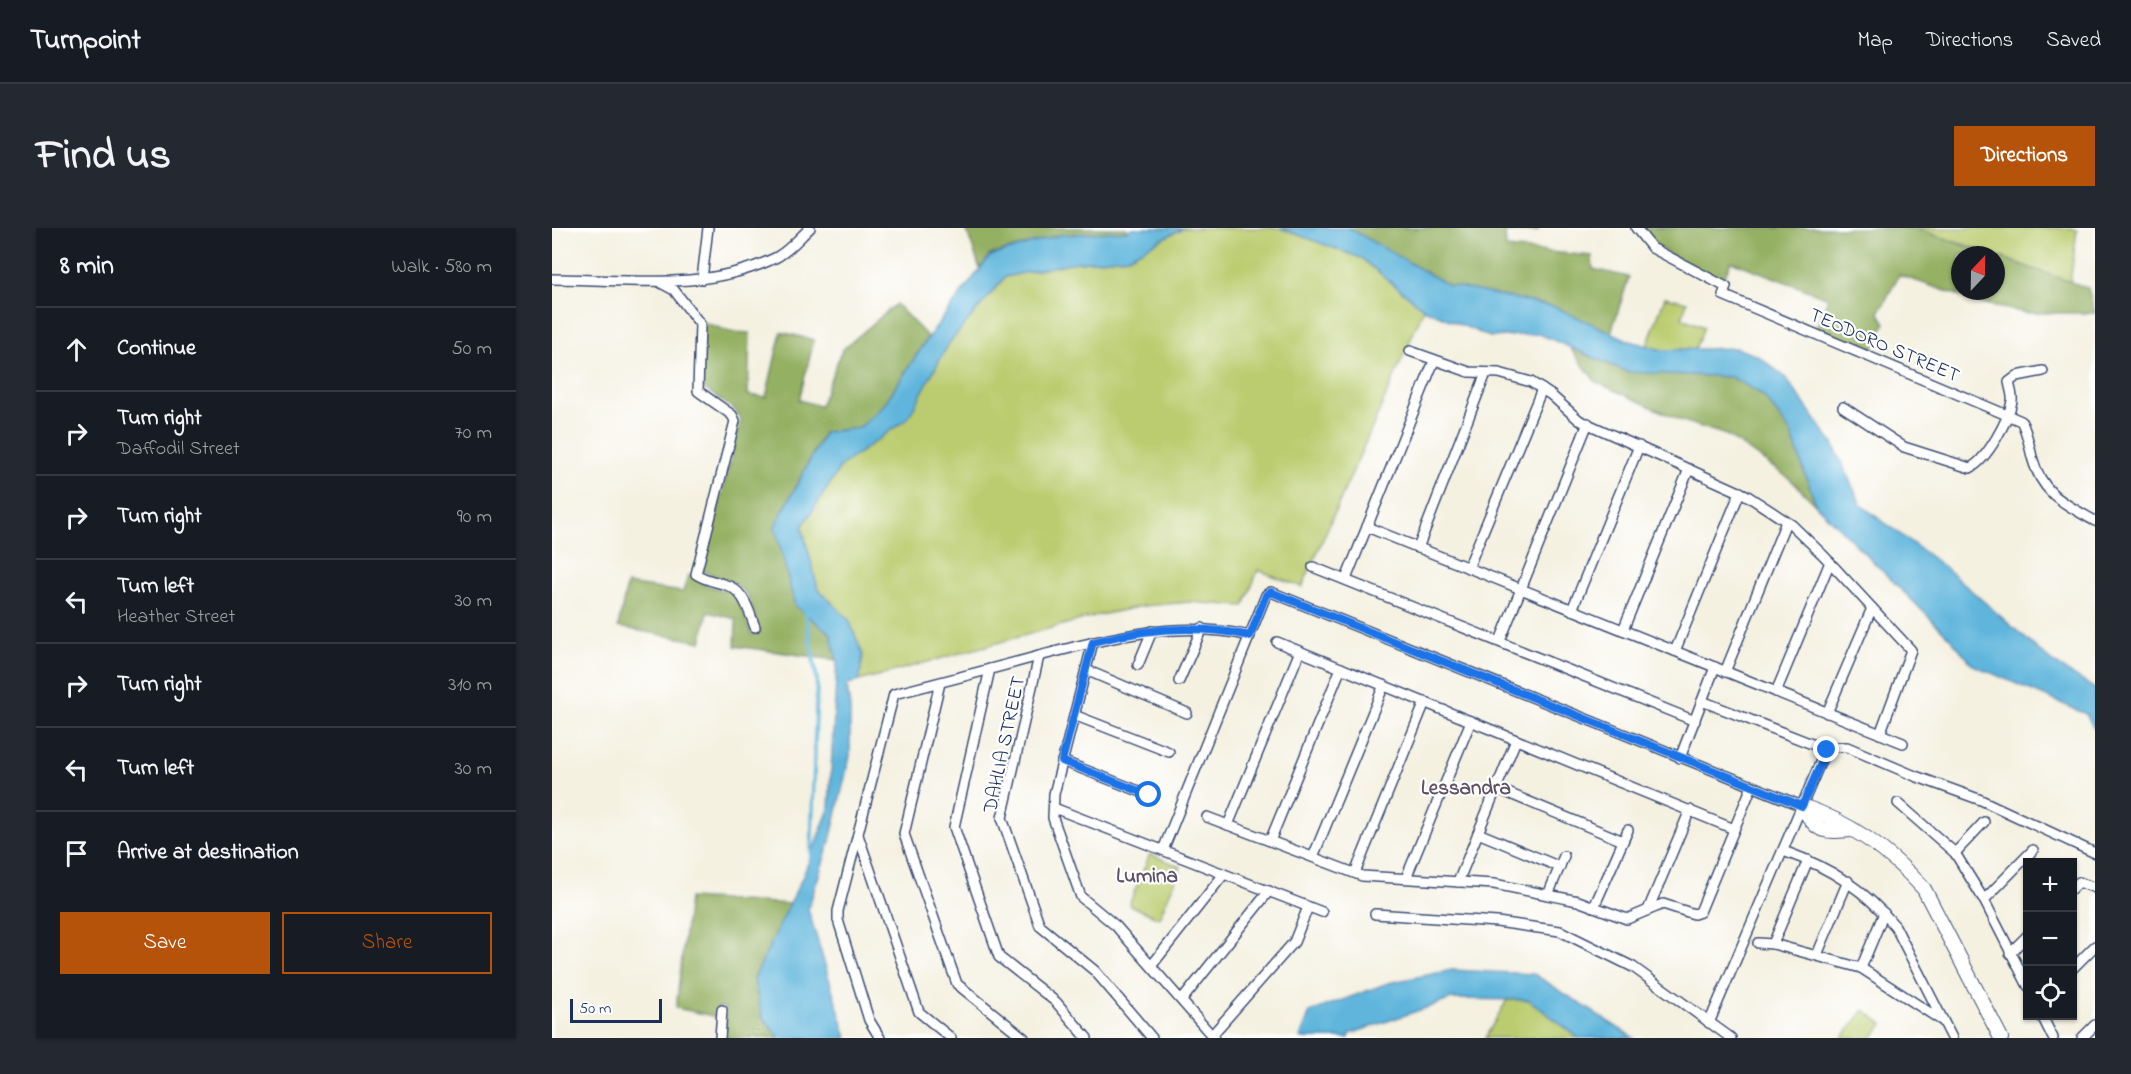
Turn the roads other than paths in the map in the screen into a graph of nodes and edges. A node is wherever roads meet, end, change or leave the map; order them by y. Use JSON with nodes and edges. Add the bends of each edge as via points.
{"nodes":[{"id":1,"x":708,"y":228,"type":"edge"},
{"id":2,"x":810,"y":228,"type":"edge"},
{"id":3,"x":1636,"y":228,"type":"edge"},
{"id":4,"x":552,"y":279,"type":"edge"},
{"id":5,"x":702,"y":279,"type":"junction"},
{"id":6,"x":661,"y":283,"type":"junction"},
{"id":7,"x":1410,"y":351,"type":"dead end"},
{"id":8,"x":1434,"y":361,"type":"junction"},
{"id":9,"x":2043,"y":371,"type":"dead end"},
{"id":10,"x":1486,"y":373,"type":"junction"},
{"id":11,"x":1542,"y":389,"type":"junction"},
{"id":12,"x":1843,"y":407,"type":"dead end"},
{"id":13,"x":2007,"y":414,"type":"junction"},
{"id":14,"x":1588,"y":423,"type":"junction"},
{"id":15,"x":1639,"y":446,"type":"junction"},
{"id":16,"x":1689,"y":469,"type":"junction"},
{"id":17,"x":1740,"y":492,"type":"junction"},
{"id":18,"x":2095,"y":521,"type":"edge"},
{"id":19,"x":1786,"y":522,"type":"junction"},
{"id":20,"x":1367,"y":527,"type":"junction"},
{"id":21,"x":1418,"y":548,"type":"junction"},
{"id":22,"x":1830,"y":562,"type":"junction"},
{"id":23,"x":1313,"y":567,"type":"dead end"},
{"id":24,"x":1468,"y":568,"type":"junction"},
{"id":25,"x":1346,"y":579,"type":"junction"},
{"id":26,"x":1521,"y":589,"type":"junction"},
{"id":27,"x":1872,"y":608,"type":"junction"},
{"id":28,"x":1572,"y":610,"type":"junction"},
{"id":29,"x":755,"y":627,"type":"dead end"},
{"id":30,"x":1202,"y":628,"type":"junction"},
{"id":31,"x":1623,"y":630,"type":"junction"},
{"id":32,"x":1152,"y":631,"type":"junction"},
{"id":33,"x":1250,"y":636,"type":"junction"},
{"id":34,"x":1500,"y":641,"type":"junction"},
{"id":35,"x":1093,"y":642,"type":"junction"},
{"id":36,"x":1277,"y":642,"type":"dead end"},
{"id":37,"x":1300,"y":651,"type":"junction"},
{"id":38,"x":1675,"y":651,"type":"junction"},
{"id":39,"x":1040,"y":656,"type":"junction"},
{"id":40,"x":1138,"y":665,"type":"dead end"},
{"id":41,"x":1715,"y":667,"type":"junction"},
{"id":42,"x":1341,"y":668,"type":"junction"},
{"id":43,"x":990,"y":669,"type":"junction"},
{"id":44,"x":1086,"y":670,"type":"junction"},
{"id":45,"x":1725,"y":672,"type":"junction"},
{"id":46,"x":1179,"y":681,"type":"dead end"},
{"id":47,"x":940,"y":683,"type":"junction"},
{"id":48,"x":1384,"y":685,"type":"junction"},
{"id":49,"x":1776,"y":692,"type":"junction"},
{"id":50,"x":1702,"y":701,"type":"junction"},
{"id":51,"x":1425,"y":702,"type":"junction"},
{"id":52,"x":1187,"y":713,"type":"dead end"},
{"id":53,"x":1827,"y":713,"type":"junction"},
{"id":54,"x":1074,"y":715,"type":"junction"},
{"id":55,"x":1471,"y":721,"type":"junction"},
{"id":56,"x":1695,"y":721,"type":"junction"},
{"id":57,"x":1880,"y":734,"type":"junction"},
{"id":58,"x":1516,"y":740,"type":"junction"},
{"id":59,"x":1903,"y":743,"type":"dead end"},
{"id":60,"x":1816,"y":746,"type":"dead end"},
{"id":61,"x":1169,"y":752,"type":"dead end"},
{"id":62,"x":1680,"y":758,"type":"junction"},
{"id":63,"x":1062,"y":761,"type":"junction"},
{"id":64,"x":1752,"y":786,"type":"junction"},
{"id":65,"x":1496,"y":788,"type":"junction"},
{"id":66,"x":1149,"y":795,"type":"dead end"},
{"id":67,"x":1898,"y":803,"type":"dead end"},
{"id":68,"x":1802,"y":806,"type":"junction"},
{"id":69,"x":1054,"y":808,"type":"junction"},
{"id":70,"x":1690,"y":810,"type":"junction"},
{"id":71,"x":1207,"y":817,"type":"dead end"},
{"id":72,"x":1984,"y":822,"type":"dead end"},
{"id":73,"x":1228,"y":825,"type":"junction"},
{"id":74,"x":1734,"y":829,"type":"junction"},
{"id":75,"x":1628,"y":830,"type":"dead end"},
{"id":76,"x":1478,"y":833,"type":"junction"},
{"id":77,"x":858,"y":835,"type":"junction"},
{"id":78,"x":1270,"y":841,"type":"junction"},
{"id":79,"x":1623,"y":841,"type":"junction"},
{"id":80,"x":1163,"y":850,"type":"junction"},
{"id":81,"x":2033,"y":850,"type":"dead end"},
{"id":82,"x":1786,"y":852,"type":"dead end"},
{"id":83,"x":1954,"y":853,"type":"junction"},
{"id":84,"x":2095,"y":853,"type":"edge"},
{"id":85,"x":1564,"y":856,"type":"dead end"},
{"id":86,"x":1313,"y":857,"type":"junction"},
{"id":87,"x":1808,"y":860,"type":"junction"},
{"id":88,"x":1560,"y":867,"type":"junction"},
{"id":89,"x":1355,"y":873,"type":"junction"},
{"id":90,"x":1224,"y":874,"type":"junction"},
{"id":91,"x":1406,"y":879,"type":"junction"},
{"id":92,"x":1458,"y":882,"type":"junction"},
{"id":93,"x":1848,"y":882,"type":"junction"},
{"id":94,"x":2077,"y":884,"type":"edge"},
{"id":95,"x":2095,"y":888,"type":"edge"},
{"id":96,"x":1269,"y":891,"type":"junction"},
{"id":97,"x":1548,"y":895,"type":"junction"},
{"id":98,"x":1984,"y":900,"type":"junction"},
{"id":99,"x":1308,"y":907,"type":"junction"},
{"id":100,"x":1594,"y":907,"type":"junction"},
{"id":101,"x":1648,"y":910,"type":"junction"},
{"id":102,"x":1322,"y":912,"type":"dead end"},
{"id":103,"x":1884,"y":913,"type":"junction"},
{"id":104,"x":1375,"y":914,"type":"dead end"},
{"id":105,"x":2023,"y":940,"type":"edge"},
{"id":106,"x":1758,"y":943,"type":"dead end"},
{"id":107,"x":1773,"y":944,"type":"junction"},
{"id":108,"x":2095,"y":946,"type":"edge"},
{"id":109,"x":2010,"y":953,"type":"junction"},
{"id":110,"x":1817,"y":956,"type":"junction"},
{"id":111,"x":1152,"y":965,"type":"junction"},
{"id":112,"x":2076,"y":966,"type":"edge"},
{"id":113,"x":1861,"y":968,"type":"junction"},
{"id":114,"x":2023,"y":977,"type":"edge"},
{"id":115,"x":1182,"y":1000,"type":"junction"},
{"id":116,"x":722,"y":1010,"type":"dead end"},
{"id":117,"x":2044,"y":1020,"type":"edge"},
{"id":118,"x":1944,"y":1021,"type":"junction"},
{"id":119,"x":1709,"y":1023,"type":"junction"},
{"id":120,"x":2095,"y":1025,"type":"edge"},
{"id":121,"x":1213,"y":1037,"type":"edge"},
{"id":122,"x":720,"y":1038,"type":"edge"},
{"id":123,"x":880,"y":1038,"type":"edge"},
{"id":124,"x":951,"y":1038,"type":"edge"},
{"id":125,"x":1024,"y":1038,"type":"edge"},
{"id":126,"x":1087,"y":1038,"type":"edge"},
{"id":127,"x":1152,"y":1038,"type":"edge"},
{"id":128,"x":1731,"y":1038,"type":"edge"},
{"id":129,"x":1952,"y":1038,"type":"edge"},
{"id":130,"x":2001,"y":1038,"type":"edge"},
{"id":131,"x":2054,"y":1038,"type":"edge"},
{"id":132,"x":2082,"y":1038,"type":"edge"}],
"edges":[{"from":1,"to":5,"type":"street"},
{"from":2,"to":5,"type":"street","via":[[777,257],[739,272]]},
{"from":3,"to":13,"type":"street","name":"TEODORO STREET","via":[[1652,248],[1726,287],[1723,295]]},
{"from":4,"to":6,"type":"street"},
{"from":5,"to":6,"type":"street"},
{"from":6,"to":29,"type":"street","via":[[674,290],[700,324],[698,391],[735,421],[696,574],[734,588],[743,597]]},
{"from":7,"to":8,"type":"street"},
{"from":8,"to":10,"type":"street"},
{"from":8,"to":20,"type":"street"},
{"from":9,"to":13,"type":"street","via":[[2017,376],[2009,382],[2013,400]]},
{"from":10,"to":11,"type":"street","via":[[1531,382]]},
{"from":10,"to":21,"type":"street"},
{"from":11,"to":14,"type":"street"},
{"from":11,"to":24,"type":"street"},
{"from":12,"to":13,"type":"street","via":[[1904,447],[1970,468],[1987,454]]},
{"from":13,"to":18,"type":"street","name":"TEODORO STREET","via":[[2024,424],[2036,469],[2048,491]]},
{"from":14,"to":15,"type":"street"},
{"from":14,"to":26,"type":"street"},
{"from":15,"to":16,"type":"street"},
{"from":15,"to":28,"type":"street"},
{"from":16,"to":17,"type":"street"},
{"from":16,"to":31,"type":"street"},
{"from":17,"to":19,"type":"street"},
{"from":17,"to":38,"type":"street"},
{"from":19,"to":22,"type":"street"},
{"from":19,"to":45,"type":"street"},
{"from":20,"to":21,"type":"street"},
{"from":20,"to":25,"type":"street"},
{"from":21,"to":24,"type":"street"},
{"from":22,"to":27,"type":"street"},
{"from":22,"to":49,"type":"street"},
{"from":23,"to":25,"type":"street"},
{"from":24,"to":26,"type":"street"},
{"from":25,"to":34,"type":"street"},
{"from":26,"to":28,"type":"street"},
{"from":26,"to":34,"type":"street"},
{"from":27,"to":53,"type":"street"},
{"from":27,"to":57,"type":"street","via":[[1911,650]]},
{"from":28,"to":31,"type":"street"},
{"from":30,"to":32,"type":"street"},
{"from":30,"to":33,"type":"street"},
{"from":30,"to":46,"type":"street"},
{"from":31,"to":38,"type":"street"},
{"from":32,"to":35,"type":"street"},
{"from":32,"to":40,"type":"street"},
{"from":33,"to":62,"type":"street","via":[[1266,595],[1275,592]]},
{"from":33,"to":80,"type":"street"},
{"from":34,"to":56,"type":"street"},
{"from":35,"to":39,"type":"street"},
{"from":35,"to":44,"type":"street"},
{"from":36,"to":37,"type":"street"},
{"from":37,"to":42,"type":"street"},
{"from":37,"to":73,"type":"street"},
{"from":38,"to":41,"type":"street"},
{"from":39,"to":43,"type":"street"},
{"from":39,"to":127,"type":"street","name":"DAHLIA STREET","via":[[1002,818],[1040,926],[1095,971]]},
{"from":41,"to":45,"type":"street"},
{"from":41,"to":50,"type":"street"},
{"from":42,"to":48,"type":"street"},
{"from":42,"to":78,"type":"street"},
{"from":43,"to":47,"type":"street"},
{"from":43,"to":126,"type":"street","via":[[954,827],[999,957],[1056,1002]]},
{"from":44,"to":52,"type":"street"},
{"from":44,"to":54,"type":"street"},
{"from":45,"to":49,"type":"street"},
{"from":47,"to":77,"type":"street","via":[[894,694]]},
{"from":47,"to":125,"type":"street","via":[[904,834],[957,984]]},
{"from":48,"to":51,"type":"street"},
{"from":48,"to":86,"type":"street"},
{"from":49,"to":53,"type":"street"},
{"from":50,"to":56,"type":"street"},
{"from":50,"to":60,"type":"street"},
{"from":51,"to":55,"type":"street"},
{"from":51,"to":89,"type":"street"},
{"from":53,"to":57,"type":"street"},
{"from":54,"to":61,"type":"street"},
{"from":54,"to":63,"type":"street"},
{"from":55,"to":58,"type":"street"},
{"from":55,"to":91,"type":"street"},
{"from":56,"to":62,"type":"street"},
{"from":57,"to":59,"type":"street"},
{"from":58,"to":65,"type":"street"},
{"from":58,"to":70,"type":"street"},
{"from":62,"to":64,"type":"street"},
{"from":63,"to":66,"type":"street"},
{"from":63,"to":69,"type":"street"},
{"from":64,"to":68,"type":"street"},
{"from":64,"to":74,"type":"street"},
{"from":65,"to":76,"type":"street"},
{"from":65,"to":79,"type":"street"},
{"from":67,"to":83,"type":"street"},
{"from":68,"to":84,"type":"street","via":[[1823,756],[1839,746],[1982,800]]},
{"from":68,"to":119,"type":"street"},
{"from":68,"to":130,"type":"street","via":[[1829,816],[1883,849],[1924,889]]},
{"from":69,"to":80,"type":"street"},
{"from":69,"to":111,"type":"street","via":[[1053,818],[1081,897]]},
{"from":70,"to":74,"type":"street"},
{"from":70,"to":101,"type":"street"},
{"from":71,"to":73,"type":"street"},
{"from":72,"to":83,"type":"street"},
{"from":73,"to":78,"type":"street"},
{"from":74,"to":101,"type":"street","via":[[1700,912],[1694,914],[1663,904]]},
{"from":75,"to":79,"type":"street"},
{"from":76,"to":88,"type":"street"},
{"from":76,"to":92,"type":"street"},
{"from":77,"to":123,"type":"street","via":[[838,920],[869,1020]]},
{"from":77,"to":124,"type":"street","via":[[919,1012]]},
{"from":78,"to":86,"type":"street"},
{"from":79,"to":100,"type":"street"},
{"from":80,"to":90,"type":"street"},
{"from":81,"to":98,"type":"street"},
{"from":82,"to":87,"type":"street"},
{"from":83,"to":98,"type":"street"},
{"from":85,"to":88,"type":"street"},
{"from":86,"to":89,"type":"street"},
{"from":87,"to":93,"type":"street"},
{"from":87,"to":107,"type":"street"},
{"from":88,"to":97,"type":"street"},
{"from":89,"to":91,"type":"street"},
{"from":90,"to":96,"type":"street"},
{"from":90,"to":111,"type":"street"},
{"from":91,"to":92,"type":"street"},
{"from":92,"to":97,"type":"street","via":[[1494,884]]},
{"from":93,"to":103,"type":"street"},
{"from":93,"to":110,"type":"street"},
{"from":94,"to":95,"type":"street"},
{"from":96,"to":99,"type":"street"},
{"from":96,"to":115,"type":"street"},
{"from":97,"to":100,"type":"street"},
{"from":98,"to":109,"type":"street"},
{"from":99,"to":102,"type":"street"},
{"from":99,"to":121,"type":"street","via":[[1294,942]]},
{"from":100,"to":101,"type":"street","via":[[1627,919]]},
{"from":103,"to":113,"type":"street"},
{"from":103,"to":118,"type":"street","via":[[1895,926]]},
{"from":104,"to":119,"type":"street","via":[[1497,922],[1560,931],[1641,972]]},
{"from":105,"to":109,"type":"street"},
{"from":106,"to":107,"type":"street"},
{"from":107,"to":110,"type":"street"},
{"from":108,"to":112,"type":"street"},
{"from":109,"to":114,"type":"street"},
{"from":110,"to":113,"type":"street"},
{"from":111,"to":115,"type":"street"},
{"from":113,"to":118,"type":"street"},
{"from":115,"to":121,"type":"street"},
{"from":116,"to":122,"type":"street"},
{"from":117,"to":131,"type":"street"},
{"from":118,"to":129,"type":"street"},
{"from":119,"to":128,"type":"street"},
{"from":120,"to":132,"type":"street"}]}
